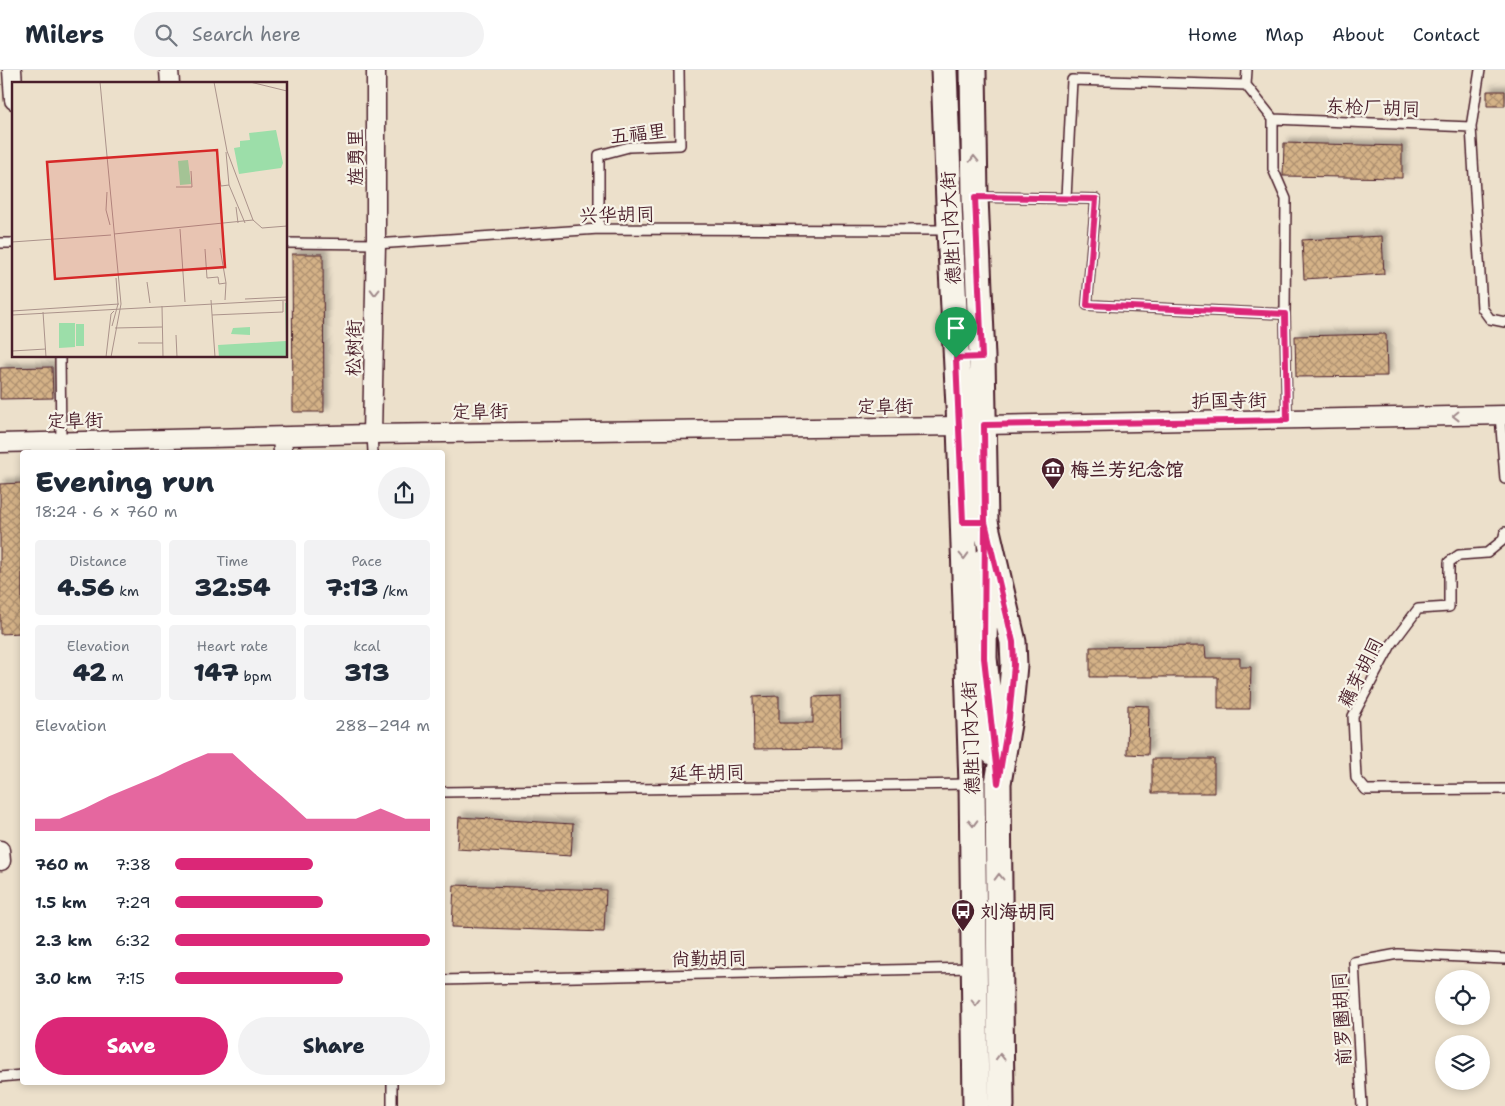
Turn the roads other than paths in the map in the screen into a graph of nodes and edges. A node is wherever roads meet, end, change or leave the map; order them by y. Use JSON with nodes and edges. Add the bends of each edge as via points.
{"nodes":[{"id":1,"x":376,"y":70,"type":"edge"},
{"id":2,"x":679,"y":70,"type":"edge"},
{"id":3,"x":944,"y":70,"type":"edge"},
{"id":4,"x":973,"y":70,"type":"edge"},
{"id":5,"x":1246,"y":70,"type":"edge"},
{"id":6,"x":1480,"y":70,"type":"edge"},
{"id":7,"x":1246,"y":85,"type":"junction"},
{"id":8,"x":1274,"y":119,"type":"junction"},
{"id":9,"x":1471,"y":127,"type":"junction"},
{"id":10,"x":975,"y":197,"type":"junction"},
{"id":11,"x":1066,"y":198,"type":"junction"},
{"id":12,"x":599,"y":229,"type":"junction"},
{"id":13,"x":950,"y":230,"type":"junction"},
{"id":14,"x":288,"y":244,"type":"edge"},
{"id":15,"x":376,"y":244,"type":"junction"},
{"id":16,"x":1285,"y":314,"type":"junction"},
{"id":17,"x":1505,"y":322,"type":"edge"},
{"id":18,"x":982,"y":357,"type":"junction"},
{"id":19,"x":60,"y":358,"type":"edge"},
{"id":20,"x":956,"y":358,"type":"junction"},
{"id":21,"x":1502,"y":415,"type":"edge"},
{"id":22,"x":1287,"y":420,"type":"junction"},
{"id":23,"x":972,"y":426,"type":"junction"},
{"id":24,"x":372,"y":434,"type":"junction"},
{"id":25,"x":61,"y":442,"type":"junction"},
{"id":26,"x":0,"y":443,"type":"edge"},
{"id":27,"x":282,"y":444,"type":"edge"},
{"id":28,"x":373,"y":450,"type":"edge"},
{"id":29,"x":1505,"y":479,"type":"edge"},
{"id":30,"x":974,"y":522,"type":"junction"},
{"id":31,"x":1505,"y":532,"type":"edge"},
{"id":32,"x":972,"y":784,"type":"junction"},
{"id":33,"x":1505,"y":790,"type":"edge"},
{"id":34,"x":445,"y":792,"type":"edge"},
{"id":35,"x":0,"y":850,"type":"edge"},
{"id":36,"x":1,"y":861,"type":"edge"},
{"id":37,"x":1505,"y":959,"type":"edge"},
{"id":38,"x":975,"y":968,"type":"junction"},
{"id":39,"x":445,"y":980,"type":"edge"},
{"id":40,"x":20,"y":1075,"type":"edge"},
{"id":41,"x":0,"y":1077,"type":"edge"},
{"id":42,"x":392,"y":1085,"type":"edge"},
{"id":43,"x":392,"y":1106,"type":"edge"},
{"id":44,"x":976,"y":1106,"type":"edge"},
{"id":45,"x":1001,"y":1106,"type":"edge"},
{"id":46,"x":1362,"y":1106,"type":"edge"}],
"edges":[{"from":1,"to":15,"type":"street","name":"旌勇里"},
{"from":2,"to":12,"type":"lane","name":"五福里","via":[[680,145],[629,147],[599,155]]},
{"from":3,"to":13,"type":"main road","name":"德胜门内大街"},
{"from":10,"to":4,"type":"main road","name":"德胜门内大街","one_way":true},
{"from":5,"to":7,"type":"lane"},
{"from":6,"to":9,"type":"lane"},
{"from":7,"to":8,"type":"lane"},
{"from":7,"to":11,"type":"lane","via":[[1072,80]]},
{"from":8,"to":9,"type":"lane","name":"东枪厂胡同"},
{"from":8,"to":16,"type":"lane","via":[[1274,170],[1286,199]]},
{"from":9,"to":17,"type":"lane","via":[[1482,308],[1490,319]]},
{"from":10,"to":11,"type":"lane"},
{"from":10,"to":18,"type":"main road","name":"德胜门内大街"},
{"from":11,"to":16,"type":"lane","via":[[1096,199],[1087,305]]},
{"from":12,"to":13,"type":"lane","name":"兴华胡同"},
{"from":12,"to":15,"type":"lane","name":"兴华胡同"},
{"from":13,"to":20,"type":"main road","name":"德胜门内大街"},
{"from":14,"to":15,"type":"lane","name":"兴华胡同"},
{"from":15,"to":24,"type":"street","name":"松树街","one_way":true},
{"from":16,"to":22,"type":"lane"},
{"from":18,"to":20,"type":"main road"},
{"from":18,"to":23,"type":"main road","name":"德胜门内大街"},
{"from":19,"to":25,"type":"lane"},
{"from":20,"to":23,"type":"main road","name":"德胜门内大街"},
{"from":21,"to":22,"type":"street","name":"护国寺街","one_way":true},
{"from":21,"to":29,"type":"lane"},
{"from":22,"to":23,"type":"street","name":"护国寺街"},
{"from":23,"to":24,"type":"street","name":"定阜街"},
{"from":23,"to":30,"type":"main road","name":"德胜门内大街"},
{"from":24,"to":27,"type":"street","name":"定阜街"},
{"from":24,"to":28,"type":"lane","name":"松树街"},
{"from":25,"to":26,"type":"street","name":"定阜街"},
{"from":25,"to":27,"type":"street","name":"定阜街"},
{"from":30,"to":32,"type":"main road","name":"德胜门内大街","one_way":true},
{"from":45,"to":30,"type":"main road","name":"德胜门内大街","one_way":true,"via":[[998,783],[1009,718],[1013,642]]},
{"from":31,"to":33,"type":"lane","name":"藕芽胡同","via":[[1503,540],[1487,553],[1458,554],[1449,562],[1449,607],[1418,609],[1391,645],[1353,716],[1356,778],[1366,790]]},
{"from":32,"to":34,"type":"lane","name":"延年胡同"},
{"from":32,"to":38,"type":"main road","name":"德胜门内大街","one_way":true},
{"from":35,"to":36,"type":"street"},
{"from":37,"to":46,"type":"lane","name":"前罗圈胡同","via":[[1398,954],[1354,962]]},
{"from":38,"to":39,"type":"lane","name":"尚勤胡同"},
{"from":38,"to":44,"type":"main road","name":"德胜门内大街","one_way":true},
{"from":40,"to":41,"type":"lane"},
{"from":42,"to":43,"type":"lane"}]}
